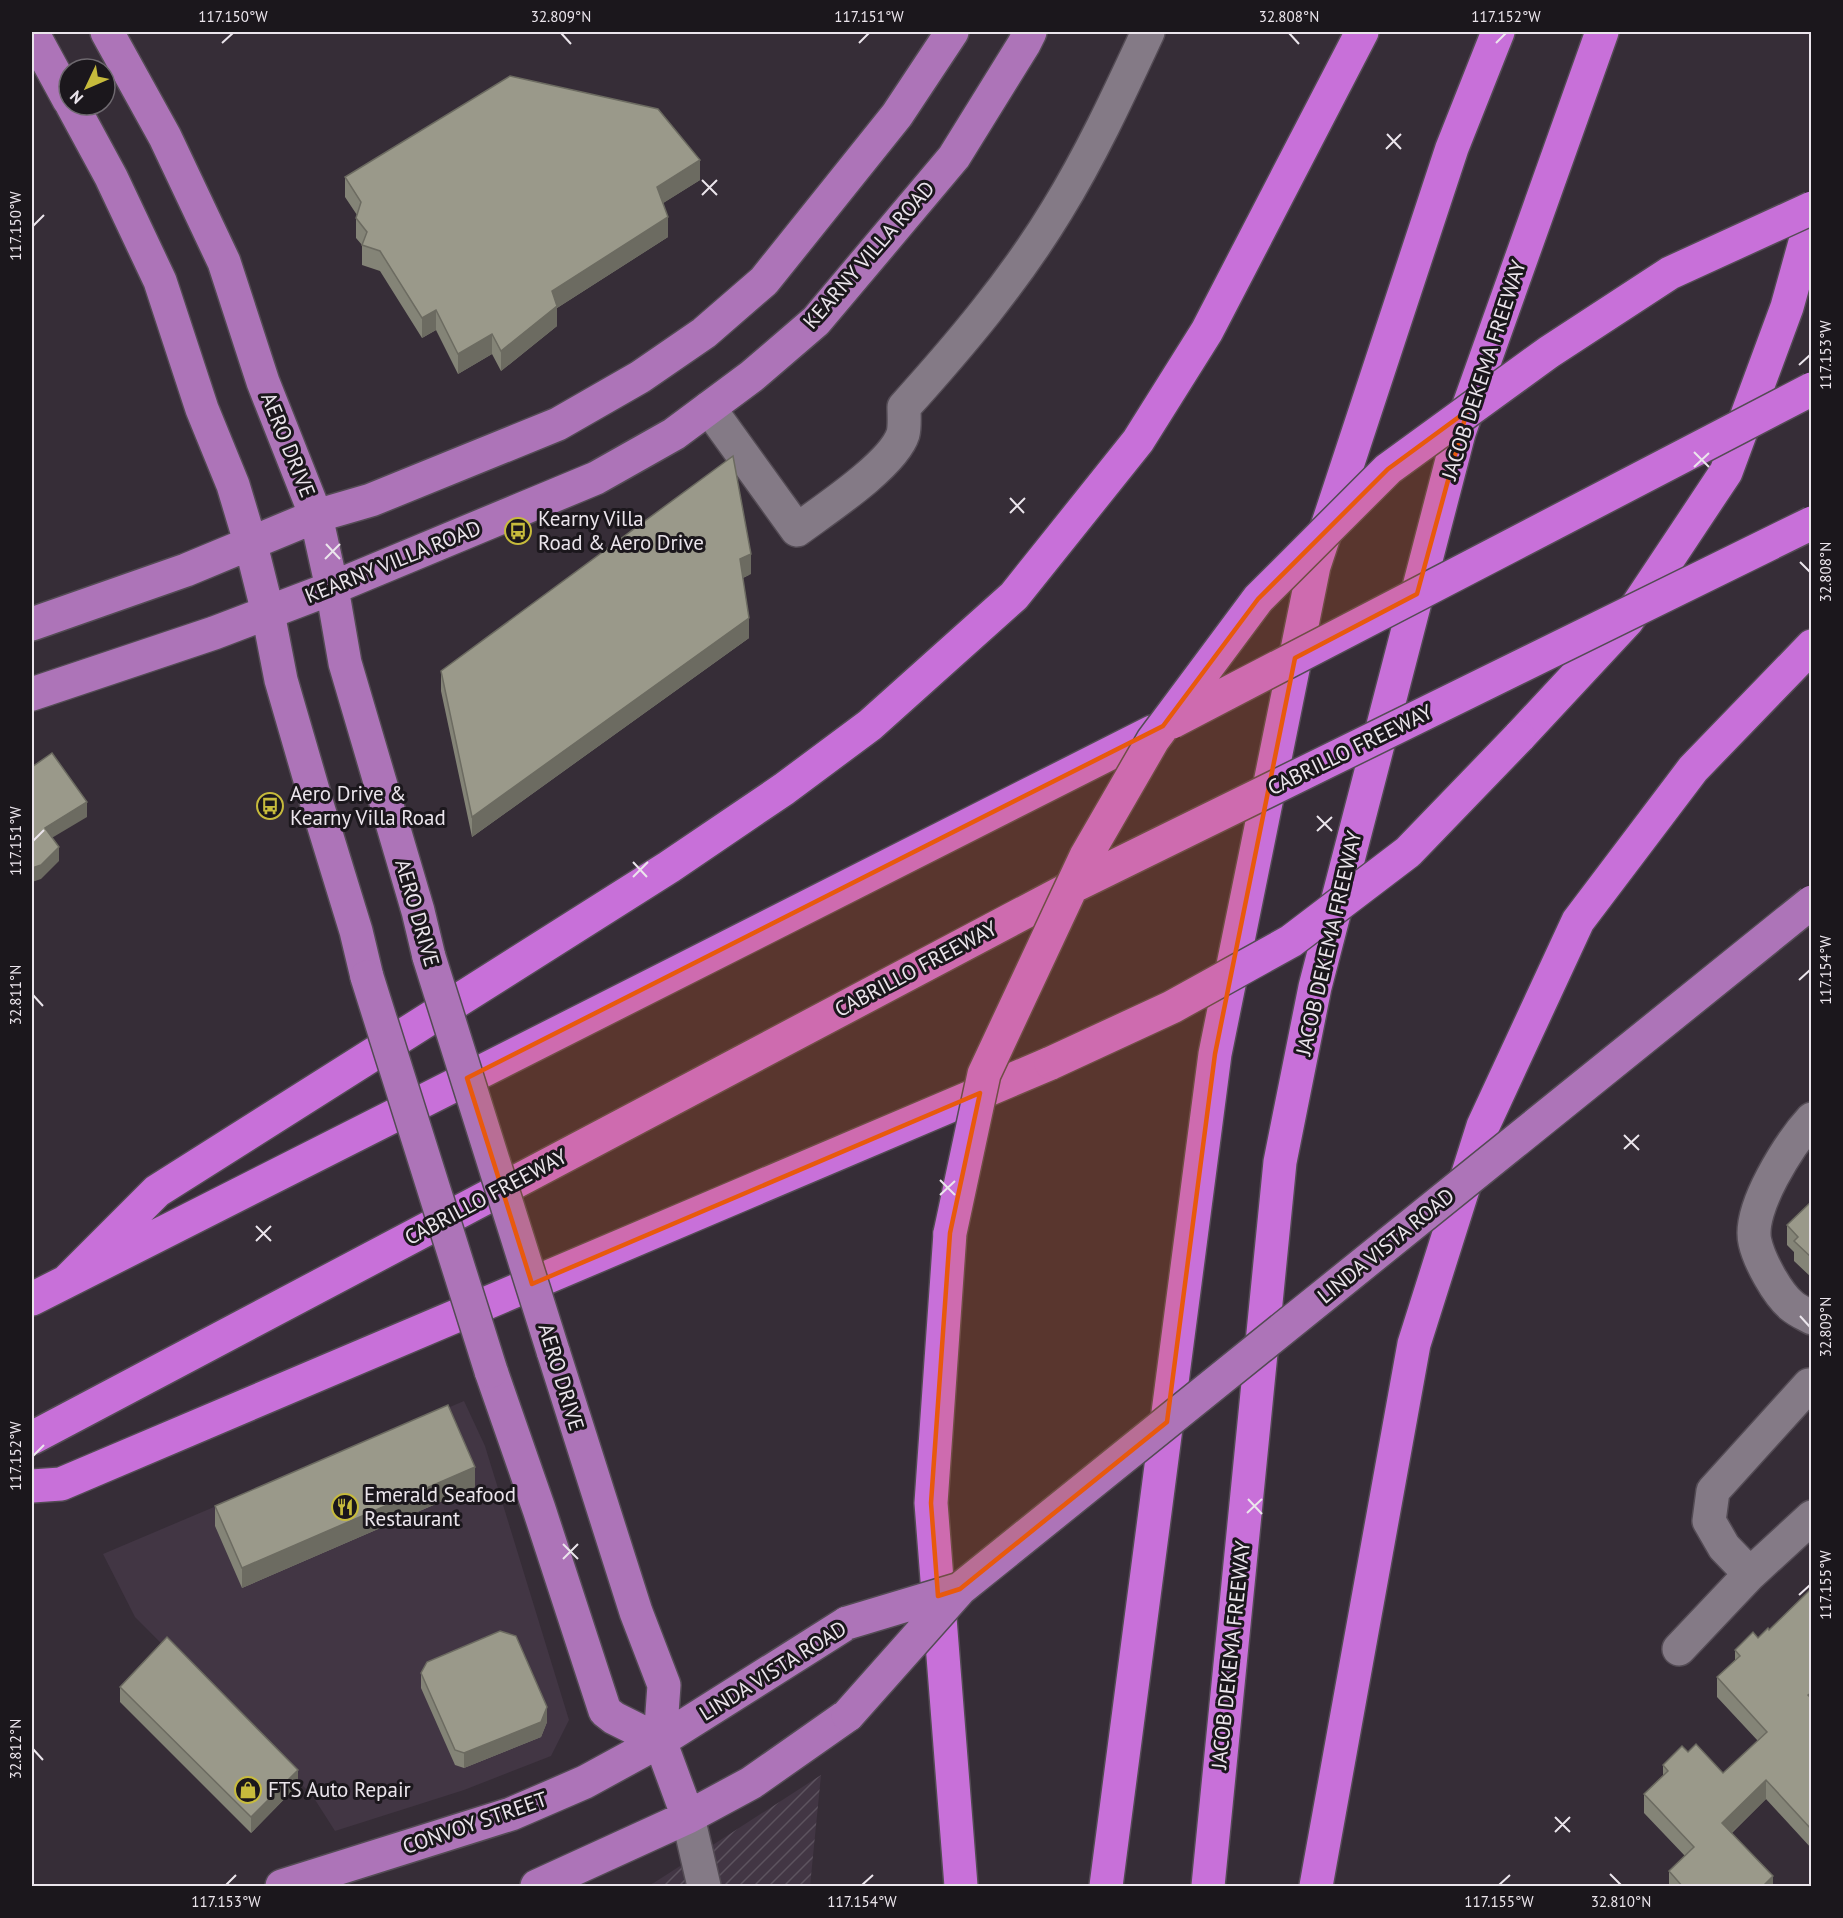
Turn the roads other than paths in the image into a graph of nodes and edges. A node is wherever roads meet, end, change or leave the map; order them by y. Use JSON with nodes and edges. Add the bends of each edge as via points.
{"nodes":[{"id":1,"x":32,"y":32,"type":"edge"},
{"id":2,"x":106,"y":32,"type":"edge"},
{"id":3,"x":952,"y":32,"type":"edge"},
{"id":4,"x":1030,"y":32,"type":"edge"},
{"id":5,"x":1148,"y":32,"type":"edge"},
{"id":6,"x":1362,"y":32,"type":"edge"},
{"id":7,"x":1498,"y":32,"type":"edge"},
{"id":8,"x":1602,"y":32,"type":"edge"},
{"id":9,"x":57,"y":78,"type":"edge"},
{"id":10,"x":78,"y":117,"type":"edge"},
{"id":11,"x":1812,"y":208,"type":"edge"},
{"id":12,"x":1812,"y":217,"type":"edge"},
{"id":13,"x":1812,"y":389,"type":"edge"},
{"id":14,"x":709,"y":408,"type":"junction"},
{"id":15,"x":316,"y":516,"type":"junction"},
{"id":16,"x":1812,"y":523,"type":"edge"},
{"id":17,"x":251,"y":544,"type":"junction"},
{"id":18,"x":332,"y":588,"type":"junction"},
{"id":19,"x":268,"y":613,"type":"junction"},
{"id":20,"x":32,"y":624,"type":"edge"},
{"id":21,"x":1812,"y":646,"type":"edge"},
{"id":22,"x":32,"y":694,"type":"edge"},
{"id":23,"x":1812,"y":902,"type":"edge"},
{"id":24,"x":1812,"y":1119,"type":"edge"},
{"id":25,"x":67,"y":1281,"type":"junction"},
{"id":26,"x":32,"y":1299,"type":"edge"},
{"id":27,"x":1812,"y":1318,"type":"edge"},
{"id":28,"x":1812,"y":1388,"type":"edge"},
{"id":29,"x":32,"y":1438,"type":"edge"},
{"id":30,"x":32,"y":1486,"type":"edge"},
{"id":31,"x":1812,"y":1517,"type":"edge"},
{"id":32,"x":1750,"y":1574,"type":"junction"},
{"id":33,"x":960,"y":1590,"type":"junction"},
{"id":34,"x":1679,"y":1649,"type":"dead end"},
{"id":35,"x":660,"y":1741,"type":"junction"},
{"id":36,"x":688,"y":1817,"type":"junction"},
{"id":37,"x":282,"y":1887,"type":"edge"},
{"id":38,"x":537,"y":1887,"type":"edge"},
{"id":39,"x":704,"y":1887,"type":"edge"},
{"id":40,"x":961,"y":1887,"type":"edge"},
{"id":41,"x":1106,"y":1887,"type":"edge"},
{"id":42,"x":1208,"y":1887,"type":"edge"},
{"id":43,"x":1316,"y":1887,"type":"edge"}],
"edges":[{"from":1,"to":9,"type":"main road"},
{"from":2,"to":15,"type":"main road","name":"AERO DRIVE","via":[[165,137],[224,262],[263,382]]},
{"from":3,"to":15,"type":"main road","via":[[897,115],[764,281],[704,333],[640,377],[558,424],[371,500]]},
{"from":4,"to":14,"type":"main road","name":"KEARNY VILLA ROAD","via":[[954,157],[816,321]]},
{"from":5,"to":14,"type":"street","via":[[1095,144],[1057,211],[1008,283],[904,407],[904,432],[881,466],[797,530]]},
{"from":6,"to":25,"type":"highway","via":[[1207,331],[1138,441],[1014,596],[870,725],[784,789],[669,867],[157,1191]]},
{"from":7,"to":41,"type":"highway","via":[[1452,148],[1314,566],[1215,1054]]},
{"from":8,"to":42,"type":"highway","name":"JACOB DEKEMA FREEWAY","via":[[1459,433],[1315,987],[1280,1162]]},
{"from":10,"to":17,"type":"main road","via":[[160,281]]},
{"from":11,"to":40,"type":"highway","bridge":true,"via":[[1670,273],[1549,351],[1388,469],[1258,599],[1153,740],[1086,856],[984,1074],[950,1233],[931,1503]]},
{"from":12,"to":30,"type":"highway","bridge":true,"via":[[1787,307],[1725,472],[1628,621],[1407,852],[1292,940],[1173,1007],[1051,1063],[61,1484]]},
{"from":13,"to":25,"type":"highway","bridge":true,"via":[[1152,732]]},
{"from":14,"to":18,"type":"main road","name":"KEARNY VILLA ROAD","via":[[674,434],[596,478]]},
{"from":15,"to":17,"type":"main road"},
{"from":15,"to":18,"type":"main road","name":"AERO DRIVE"},
{"from":16,"to":29,"type":"highway","name":"CABRILLO FREEWAY","bridge":true,"via":[[1078,884]]},
{"from":17,"to":19,"type":"main road"},
{"from":17,"to":20,"type":"main road"},
{"from":18,"to":19,"type":"main road","name":"KEARNY VILLA ROAD"},
{"from":18,"to":35,"type":"main road","name":"AERO DRIVE","bridge":true,"via":[[345,663],[429,957],[636,1612],[664,1685]]},
{"from":19,"to":22,"type":"main road","name":"KEARNY VILLA ROAD"},
{"from":19,"to":35,"type":"main road","bridge":true,"via":[[281,680],[367,977],[490,1371],[605,1712]]},
{"from":21,"to":43,"type":"highway","via":[[1693,770],[1578,921],[1483,1126],[1414,1344]]},
{"from":23,"to":33,"type":"main road","name":"LINDA VISTA ROAD","bridge":true},
{"from":24,"to":27,"type":"street","via":[[1776,1166],[1756,1214],[1754,1241],[1779,1291],[1791,1305]]},
{"from":25,"to":26,"type":"highway"},
{"from":28,"to":32,"type":"street","via":[[1809,1385],[1713,1491],[1709,1521],[1724,1546]]},
{"from":31,"to":32,"type":"street"},
{"from":32,"to":34,"type":"street"},
{"from":33,"to":35,"type":"main road","name":"LINDA VISTA ROAD","bridge":true,"via":[[848,1623]]},
{"from":33,"to":36,"type":"main road","name":"LINDA VISTA ROAD","bridge":true,"via":[[848,1715],[751,1783]]},
{"from":35,"to":36,"type":"main road","name":"AERO DRIVE"},
{"from":35,"to":37,"type":"main road","name":"CONVOY STREET","via":[[590,1779],[511,1814]]},
{"from":36,"to":38,"type":"main road"},
{"from":36,"to":39,"type":"street"}]}
